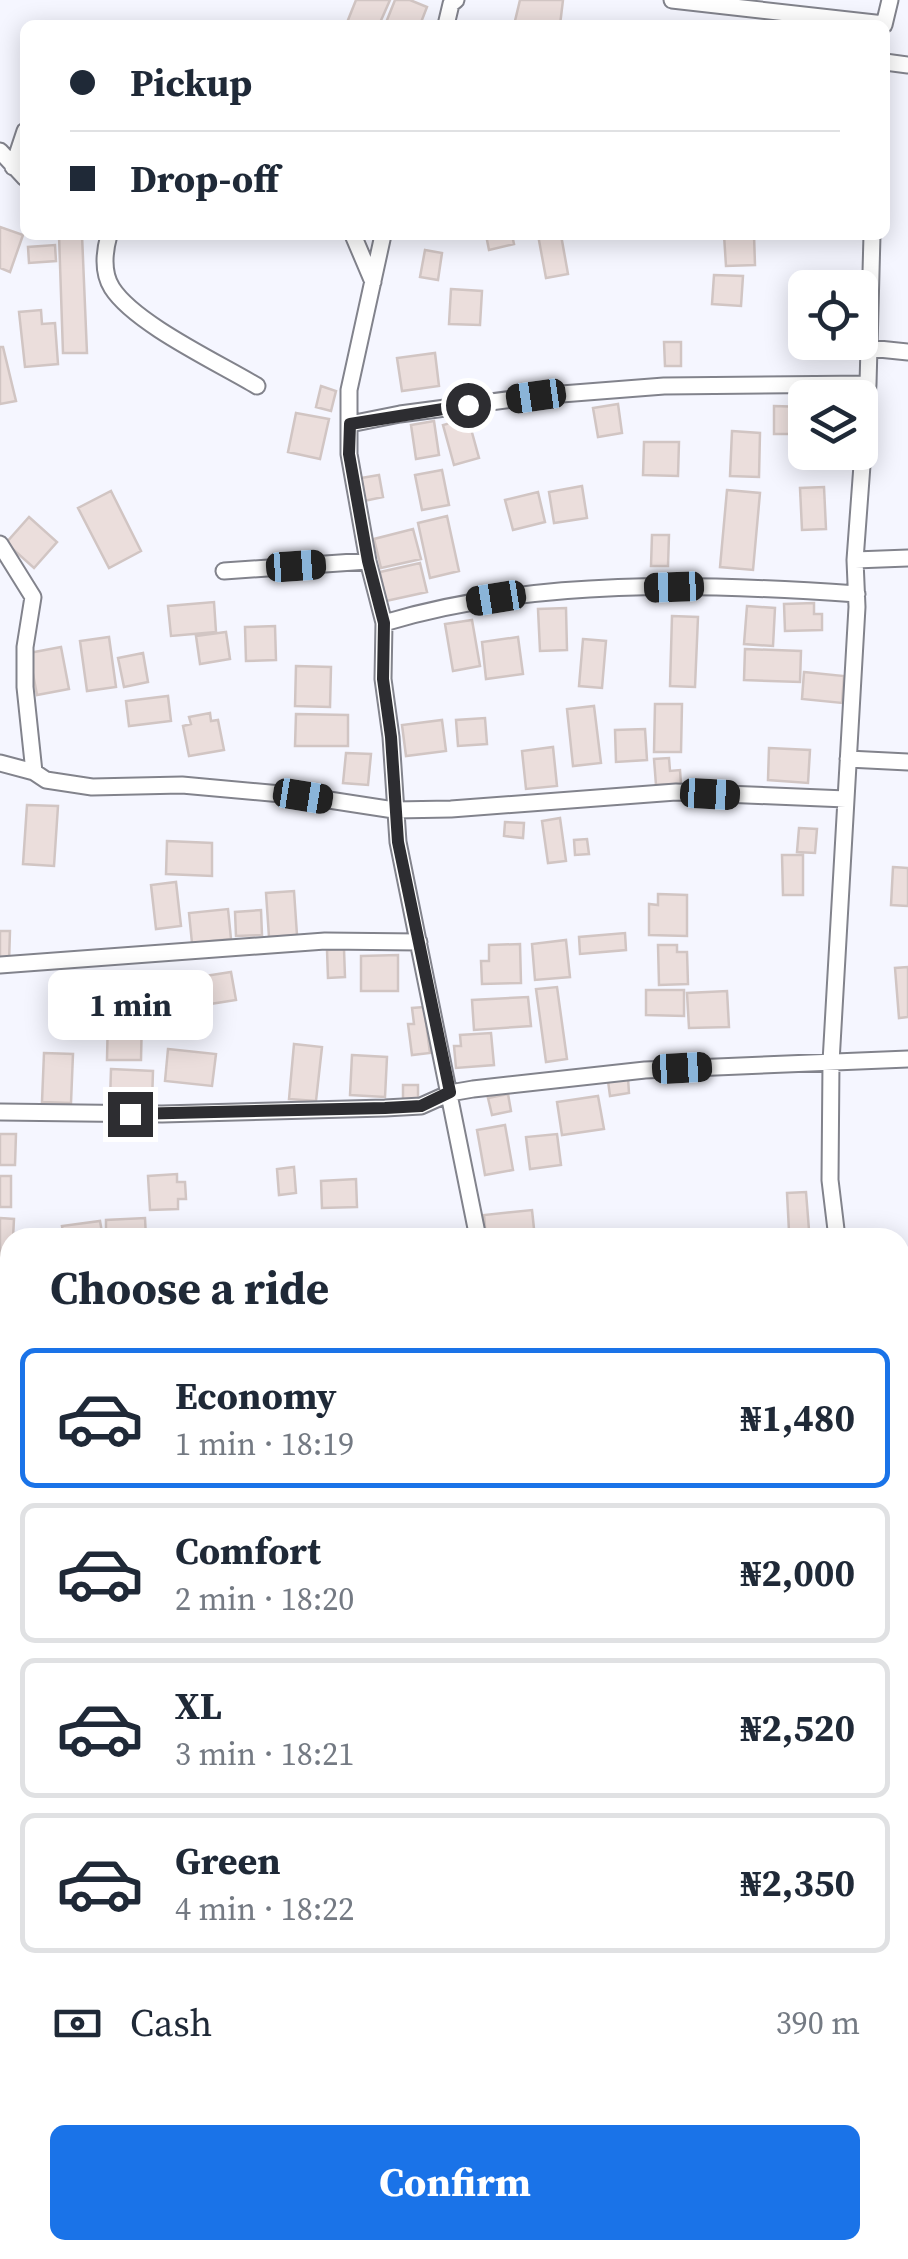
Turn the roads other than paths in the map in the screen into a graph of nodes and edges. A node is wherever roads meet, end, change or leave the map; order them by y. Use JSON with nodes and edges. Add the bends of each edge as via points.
{"nodes":[{"id":1,"x":672,"y":0,"type":"edge"},
{"id":2,"x":849,"y":20,"type":"edge"},
{"id":3,"x":0,"y":151,"type":"edge"},
{"id":4,"x":19,"y":172,"type":"edge"},
{"id":5,"x":108,"y":240,"type":"edge"},
{"id":6,"x":355,"y":240,"type":"edge"},
{"id":7,"x":382,"y":240,"type":"edge"},
{"id":8,"x":872,"y":240,"type":"edge"},
{"id":9,"x":871,"y":270,"type":"edge"},
{"id":10,"x":373,"y":282,"type":"junction"},
{"id":11,"x":878,"y":349,"type":"edge"},
{"id":12,"x":908,"y":352,"type":"edge"},
{"id":13,"x":788,"y":385,"type":"edge"},
{"id":14,"x":257,"y":386,"type":"dead end"},
{"id":15,"x":350,"y":424,"type":"junction"},
{"id":16,"x":861,"y":470,"type":"edge"},
{"id":17,"x":0,"y":544,"type":"edge"},
{"id":18,"x":908,"y":558,"type":"edge"},
{"id":19,"x":854,"y":560,"type":"junction"},
{"id":20,"x":368,"y":561,"type":"junction"},
{"id":21,"x":224,"y":571,"type":"dead end"},
{"id":22,"x":857,"y":594,"type":"junction"},
{"id":23,"x":384,"y":623,"type":"junction"},
{"id":24,"x":848,"y":759,"type":"junction"},
{"id":25,"x":0,"y":762,"type":"edge"},
{"id":26,"x":908,"y":762,"type":"edge"},
{"id":27,"x":34,"y":772,"type":"junction"},
{"id":28,"x":846,"y":800,"type":"junction"},
{"id":29,"x":394,"y":810,"type":"junction"},
{"id":30,"x":418,"y":942,"type":"junction"},
{"id":31,"x":0,"y":966,"type":"edge"},
{"id":32,"x":908,"y":1059,"type":"edge"},
{"id":33,"x":831,"y":1062,"type":"junction"},
{"id":34,"x":450,"y":1092,"type":"junction"},
{"id":35,"x":0,"y":1112,"type":"edge"},
{"id":36,"x":476,"y":1228,"type":"edge"},
{"id":37,"x":836,"y":1228,"type":"edge"}],
"edges":[{"from":1,"to":2,"type":"street"},
{"from":3,"to":4,"type":"street"},
{"from":5,"to":14,"type":"street","via":[[103,255],[110,285],[128,308]]},
{"from":6,"to":10,"type":"street"},
{"from":7,"to":10,"type":"street"},
{"from":8,"to":9,"type":"street"},
{"from":10,"to":15,"type":"street","via":[[350,390]]},
{"from":11,"to":12,"type":"street"},
{"from":13,"to":15,"type":"street","via":[[536,396]]},
{"from":15,"to":20,"type":"street"},
{"from":16,"to":19,"type":"street"},
{"from":17,"to":27,"type":"street","via":[[33,597],[25,660]]},
{"from":18,"to":19,"type":"street"},
{"from":19,"to":22,"type":"street"},
{"from":20,"to":21,"type":"street"},
{"from":20,"to":23,"type":"street"},
{"from":22,"to":23,"type":"street","via":[[735,586],[626,589],[496,598]]},
{"from":22,"to":24,"type":"street"},
{"from":23,"to":29,"type":"street"},
{"from":24,"to":26,"type":"street"},
{"from":24,"to":28,"type":"street"},
{"from":25,"to":27,"type":"street"},
{"from":27,"to":29,"type":"street","via":[[92,787],[182,785]]},
{"from":28,"to":29,"type":"street","via":[[676,792]]},
{"from":28,"to":33,"type":"street"},
{"from":29,"to":30,"type":"street"},
{"from":30,"to":31,"type":"street","via":[[325,941]]},
{"from":30,"to":34,"type":"street"},
{"from":32,"to":33,"type":"street"},
{"from":33,"to":34,"type":"street","via":[[645,1070]]},
{"from":33,"to":37,"type":"street"},
{"from":34,"to":35,"type":"street","via":[[421,1106],[385,1108]]},
{"from":34,"to":36,"type":"street"}]}
